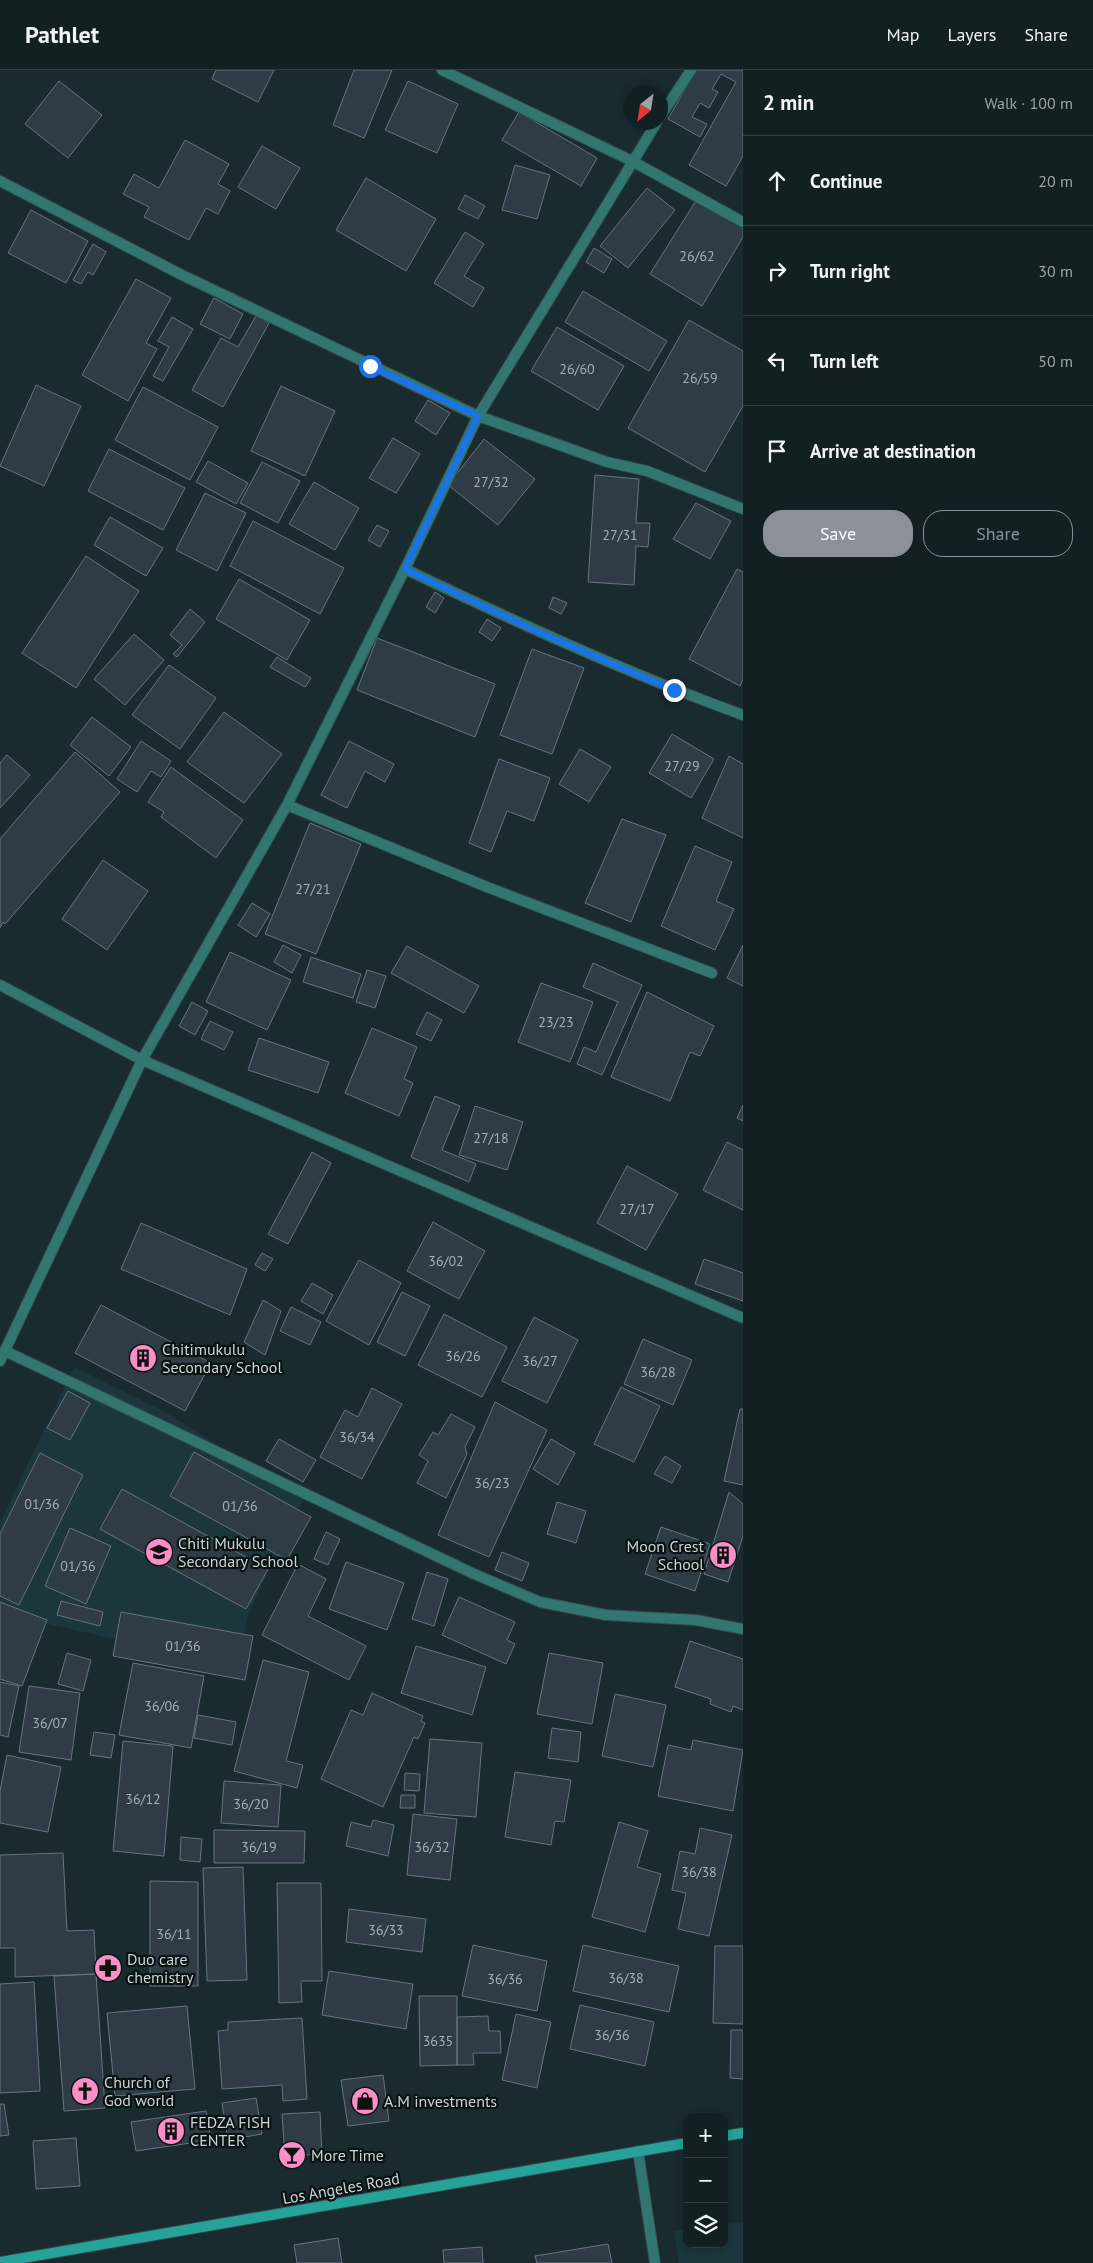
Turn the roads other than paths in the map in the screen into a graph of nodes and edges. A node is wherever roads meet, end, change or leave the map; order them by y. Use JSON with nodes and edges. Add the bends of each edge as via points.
{"nodes":[{"id":1,"x":442,"y":70,"type":"edge"},
{"id":2,"x":691,"y":70,"type":"edge"},
{"id":3,"x":668,"y":105,"type":"edge"},
{"id":4,"x":652,"y":130,"type":"edge"},
{"id":5,"x":632,"y":161,"type":"junction"},
{"id":6,"x":0,"y":182,"type":"edge"},
{"id":7,"x":743,"y":222,"type":"edge"},
{"id":8,"x":478,"y":416,"type":"junction"},
{"id":9,"x":743,"y":509,"type":"edge"},
{"id":10,"x":405,"y":569,"type":"junction"},
{"id":11,"x":743,"y":714,"type":"edge"},
{"id":12,"x":287,"y":805,"type":"junction"},
{"id":13,"x":712,"y":973,"type":"dead end"},
{"id":14,"x":0,"y":985,"type":"edge"},
{"id":15,"x":142,"y":1060,"type":"junction"},
{"id":16,"x":743,"y":1318,"type":"edge"},
{"id":17,"x":2,"y":1356,"type":"edge"},
{"id":18,"x":743,"y":1629,"type":"edge"},
{"id":19,"x":743,"y":2133,"type":"edge"},
{"id":20,"x":728,"y":2135,"type":"edge"},
{"id":21,"x":683,"y":2144,"type":"edge"},
{"id":22,"x":638,"y":2151,"type":"junction"},
{"id":23,"x":0,"y":2262,"type":"edge"},
{"id":24,"x":655,"y":2263,"type":"edge"}],
"edges":[{"from":1,"to":5,"type":"street"},
{"from":2,"to":3,"type":"street"},
{"from":4,"to":5,"type":"street"},
{"from":5,"to":7,"type":"street"},
{"from":5,"to":8,"type":"street"},
{"from":6,"to":8,"type":"street","via":[[182,275]]},
{"from":8,"to":9,"type":"street","via":[[607,462],[647,471]]},
{"from":8,"to":10,"type":"street"},
{"from":10,"to":11,"type":"street","via":[[674,690]]},
{"from":10,"to":12,"type":"street"},
{"from":12,"to":13,"type":"street","via":[[487,887]]},
{"from":12,"to":15,"type":"street"},
{"from":14,"to":15,"type":"street"},
{"from":15,"to":16,"type":"street"},
{"from":15,"to":17,"type":"street"},
{"from":17,"to":18,"type":"street","via":[[540,1602],[606,1615],[696,1620]]},
{"from":19,"to":20,"type":"main road"},
{"from":21,"to":22,"type":"main road","name":"Los Angeles Road"},
{"from":22,"to":23,"type":"main road","name":"Los Angeles Road"},
{"from":22,"to":24,"type":"street"}]}
